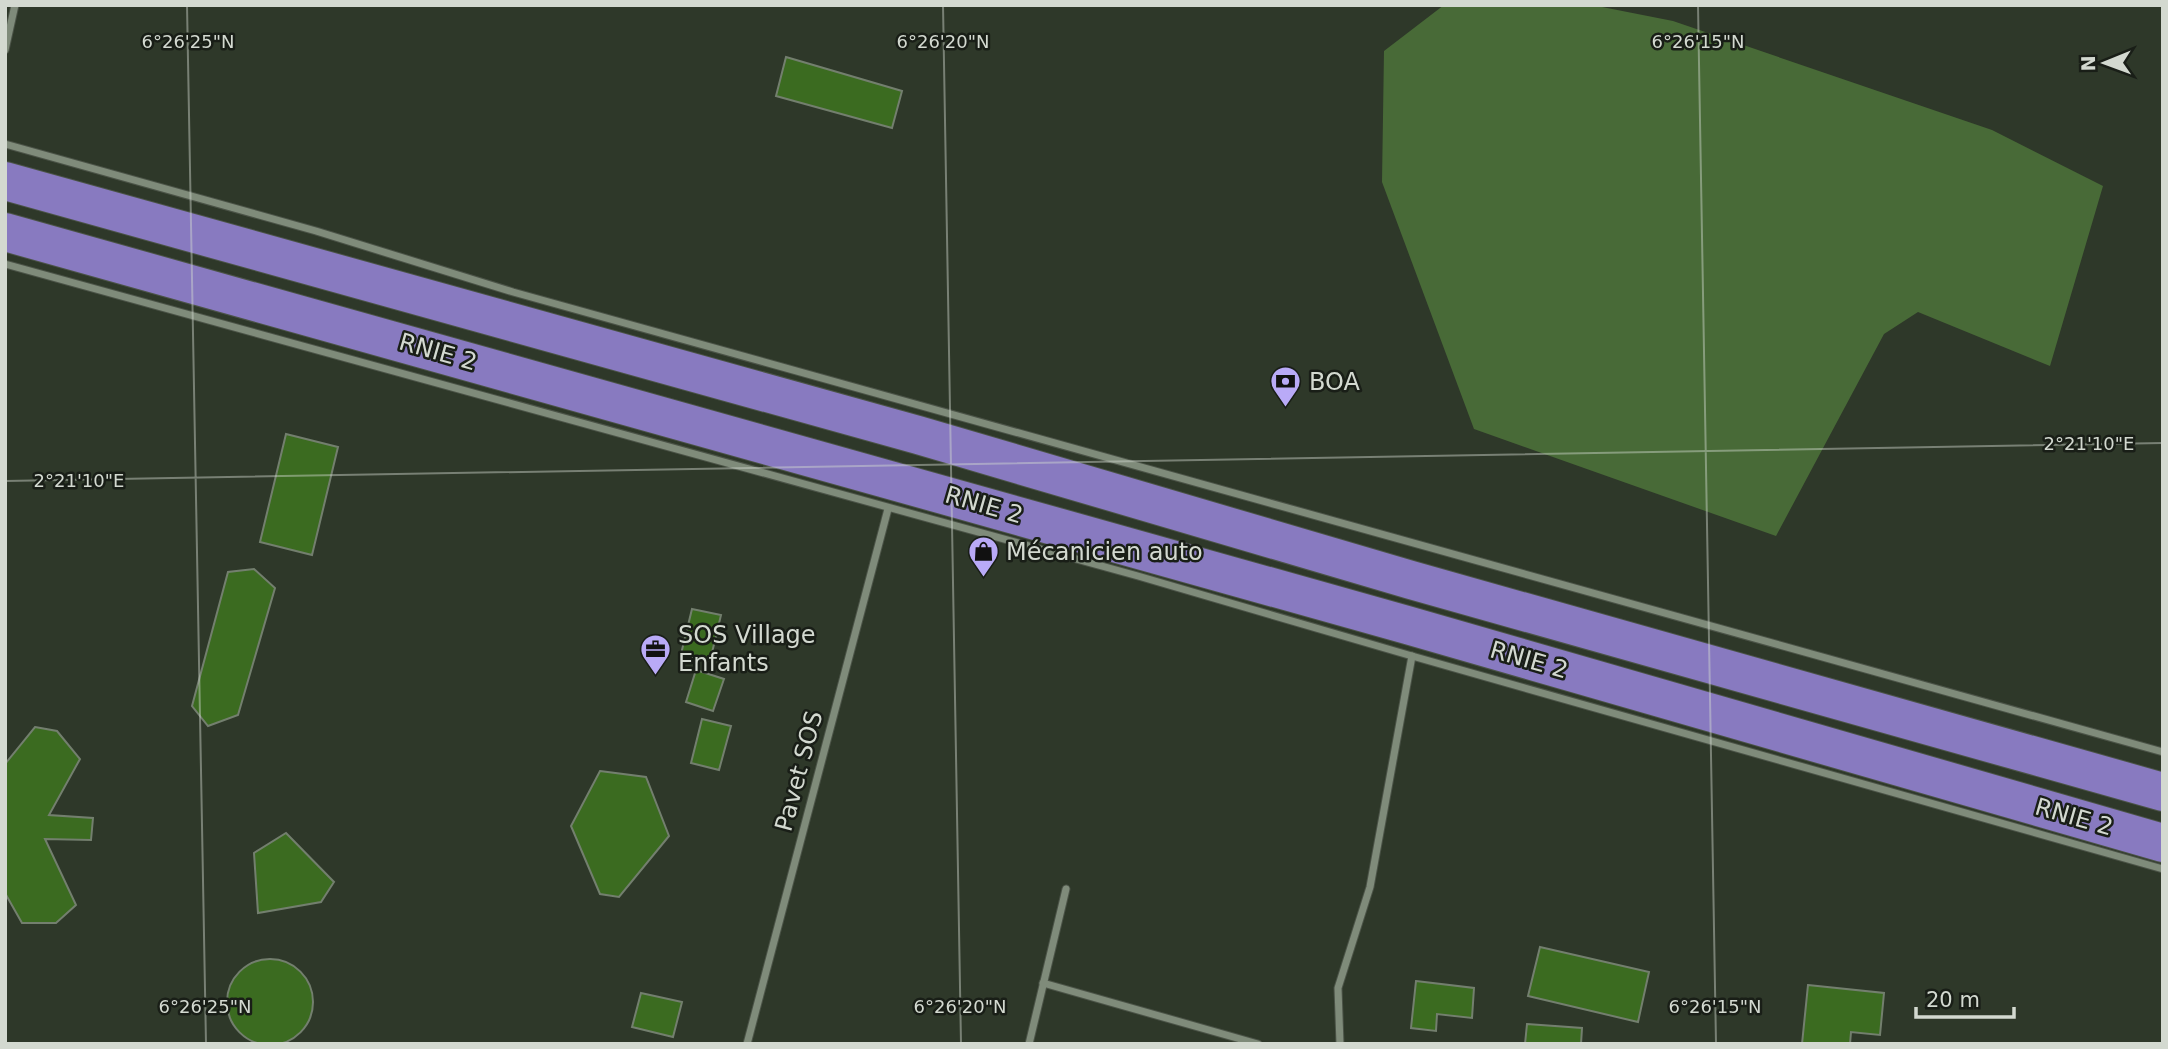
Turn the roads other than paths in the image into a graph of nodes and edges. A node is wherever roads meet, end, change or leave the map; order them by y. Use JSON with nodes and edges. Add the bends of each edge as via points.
{"nodes":[{"id":1,"x":15,"y":5,"type":"edge"},
{"id":2,"x":5,"y":50,"type":"edge"},
{"id":3,"x":5,"y":144,"type":"edge"},
{"id":4,"x":5,"y":181,"type":"edge"},
{"id":5,"x":5,"y":232,"type":"edge"},
{"id":6,"x":5,"y":264,"type":"edge"},
{"id":7,"x":888,"y":509,"type":"junction"},
{"id":8,"x":1412,"y":656,"type":"junction"},
{"id":9,"x":2163,"y":752,"type":"edge"},
{"id":10,"x":2163,"y":792,"type":"edge"},
{"id":11,"x":2163,"y":843,"type":"edge"},
{"id":12,"x":2163,"y":869,"type":"edge"},
{"id":13,"x":1066,"y":889,"type":"dead end"},
{"id":14,"x":1043,"y":983,"type":"junction"},
{"id":15,"x":747,"y":1044,"type":"edge"},
{"id":16,"x":1029,"y":1044,"type":"edge"},
{"id":17,"x":1258,"y":1044,"type":"edge"},
{"id":18,"x":1340,"y":1044,"type":"edge"}],
"edges":[{"from":1,"to":2,"type":"street"},
{"from":3,"to":9,"type":"street","via":[[513,292]]},
{"from":4,"to":10,"type":"highway","name":"RNIE 2","number":"RNIE 2","via":[[918,435],[1424,584]]},
{"from":5,"to":11,"type":"highway","name":"RNIE 2","number":"RNIE 2","via":[[1368,614]]},
{"from":6,"to":7,"type":"street"},
{"from":7,"to":8,"type":"street"},
{"from":7,"to":15,"type":"street","name":"Pavet SOS"},
{"from":8,"to":12,"type":"street"},
{"from":8,"to":18,"type":"street","via":[[1370,887],[1338,988]]},
{"from":13,"to":14,"type":"street"},
{"from":14,"to":16,"type":"street"},
{"from":14,"to":17,"type":"street"}]}
